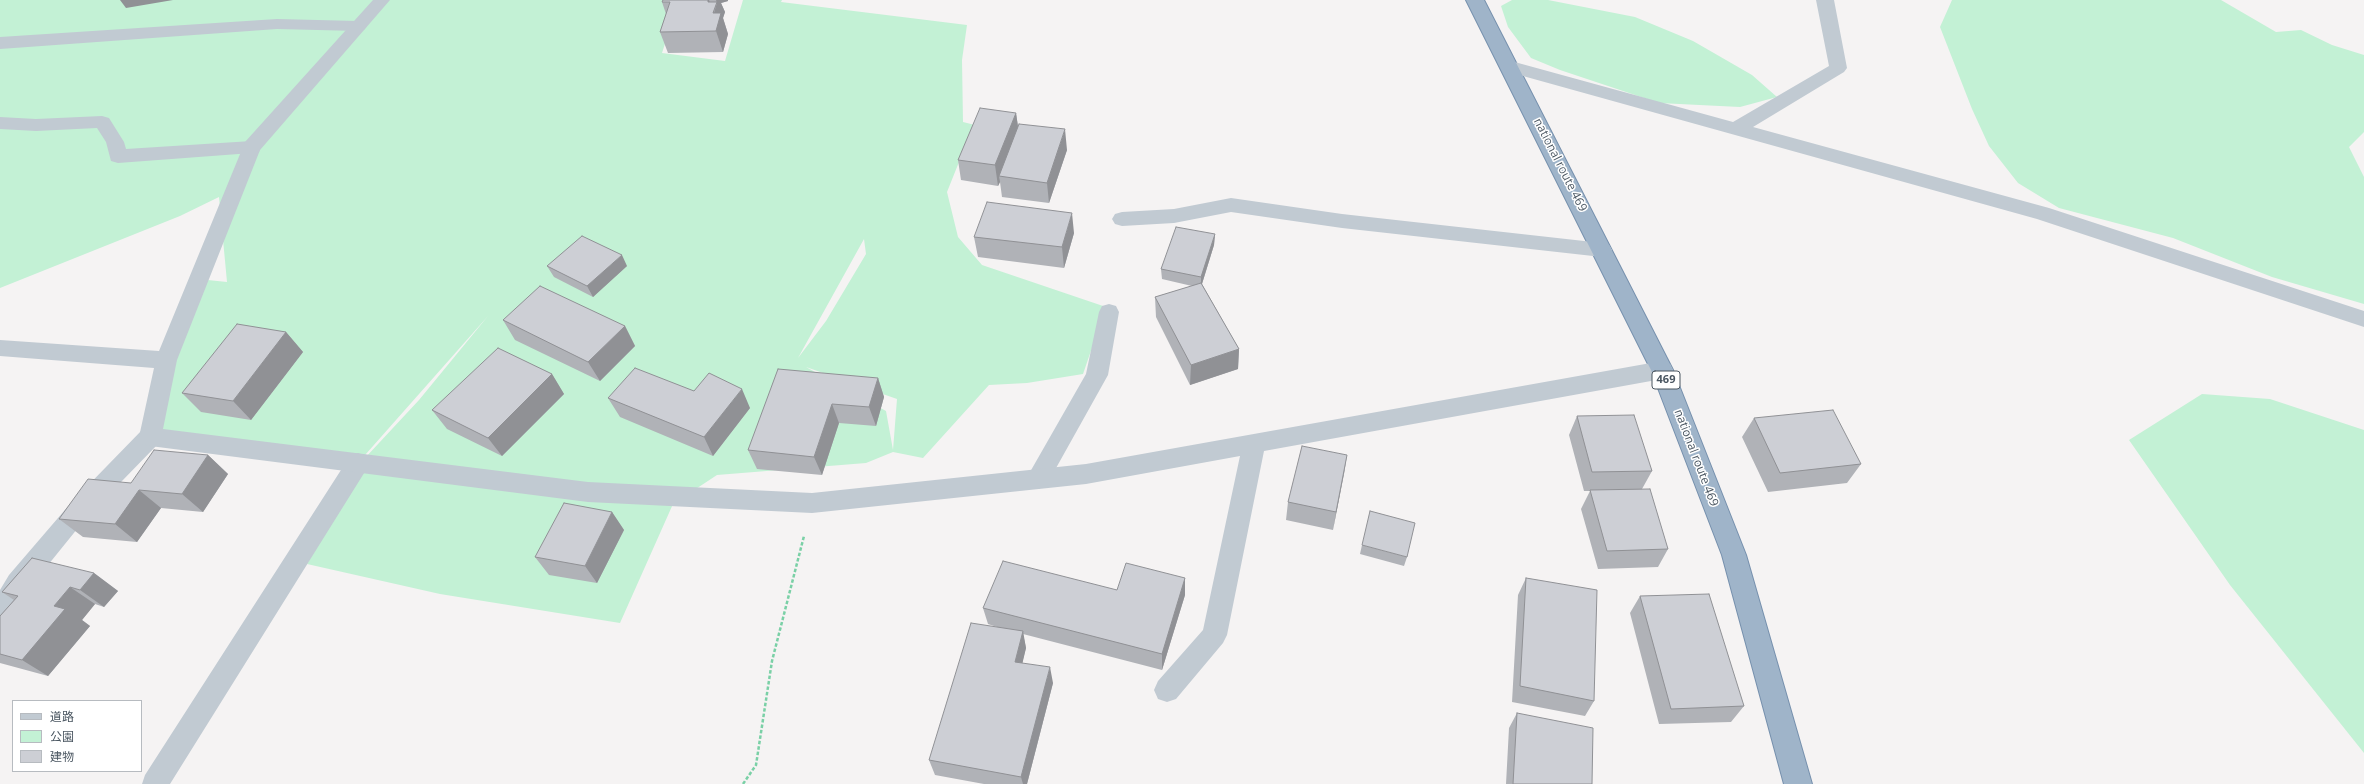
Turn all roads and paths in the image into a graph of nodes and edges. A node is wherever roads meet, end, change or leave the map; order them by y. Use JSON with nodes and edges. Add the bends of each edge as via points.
{"nodes":[{"id":1,"x":382,"y":0,"type":"edge"},
{"id":2,"x":1475,"y":0,"type":"edge"},
{"id":3,"x":1825,"y":0,"type":"edge"},
{"id":4,"x":358,"y":26,"type":"junction"},
{"id":5,"x":0,"y":44,"type":"edge"},
{"id":6,"x":1511,"y":67,"type":"junction"},
{"id":7,"x":0,"y":123,"type":"edge"},
{"id":8,"x":1737,"y":128,"type":"junction"},
{"id":9,"x":252,"y":147,"type":"junction"},
{"id":10,"x":1122,"y":219,"type":"dead end"},
{"id":11,"x":1602,"y":250,"type":"junction"},
{"id":12,"x":1109,"y":312,"type":"dead end"},
{"id":13,"x":2364,"y":319,"type":"edge"},
{"id":14,"x":0,"y":348,"type":"edge"},
{"id":15,"x":166,"y":360,"type":"junction"},
{"id":16,"x":1662,"y":370,"type":"junction"},
{"id":17,"x":150,"y":437,"type":"junction"},
{"id":18,"x":1254,"y":443,"type":"junction"},
{"id":19,"x":358,"y":463,"type":"junction"},
{"id":20,"x":1038,"y":479,"type":"junction"},
{"id":21,"x":812,"y":503,"type":"junction"},
{"id":22,"x":0,"y":611,"type":"edge"},
{"id":23,"x":1167,"y":690,"type":"dead end"},
{"id":24,"x":155,"y":784,"type":"edge"},
{"id":25,"x":743,"y":784,"type":"edge"},
{"id":26,"x":1798,"y":784,"type":"edge"}],
"edges":[{"from":1,"to":4,"type":"street"},
{"from":2,"to":6,"type":"highway","name":"national route 469","number":"469"},
{"from":3,"to":8,"type":"street","via":[[1838,68]]},
{"from":4,"to":5,"type":"street","via":[[277,24]]},
{"from":4,"to":9,"type":"street"},
{"from":6,"to":8,"type":"street"},
{"from":6,"to":11,"type":"highway","name":"national route 469","number":"469"},
{"from":7,"to":9,"type":"street","via":[[36,125],[102,122],[115,142],[118,156]]},
{"from":8,"to":13,"type":"street","via":[[2042,213]]},
{"from":9,"to":15,"type":"street"},
{"from":10,"to":11,"type":"street","via":[[1174,216],[1231,205],[1342,221]]},
{"from":11,"to":16,"type":"highway","name":"national route 469","number":"469"},
{"from":12,"to":20,"type":"street","via":[[1097,376]]},
{"from":14,"to":15,"type":"street"},
{"from":15,"to":17,"type":"street"},
{"from":16,"to":18,"type":"street"},
{"from":16,"to":26,"type":"highway","name":"national route 469","number":"469","via":[[1734,555]]},
{"from":17,"to":19,"type":"street"},
{"from":17,"to":22,"type":"street","via":[[78,511],[18,583]]},
{"from":18,"to":20,"type":"street","via":[[1086,474]]},
{"from":18,"to":23,"type":"street","via":[[1214,635]]},
{"from":19,"to":21,"type":"street","via":[[588,492]]},
{"from":19,"to":24,"type":"street"},
{"from":20,"to":21,"type":"street"},
{"from":21,"to":25,"type":"path","via":[[772,661],[756,765]]}]}
